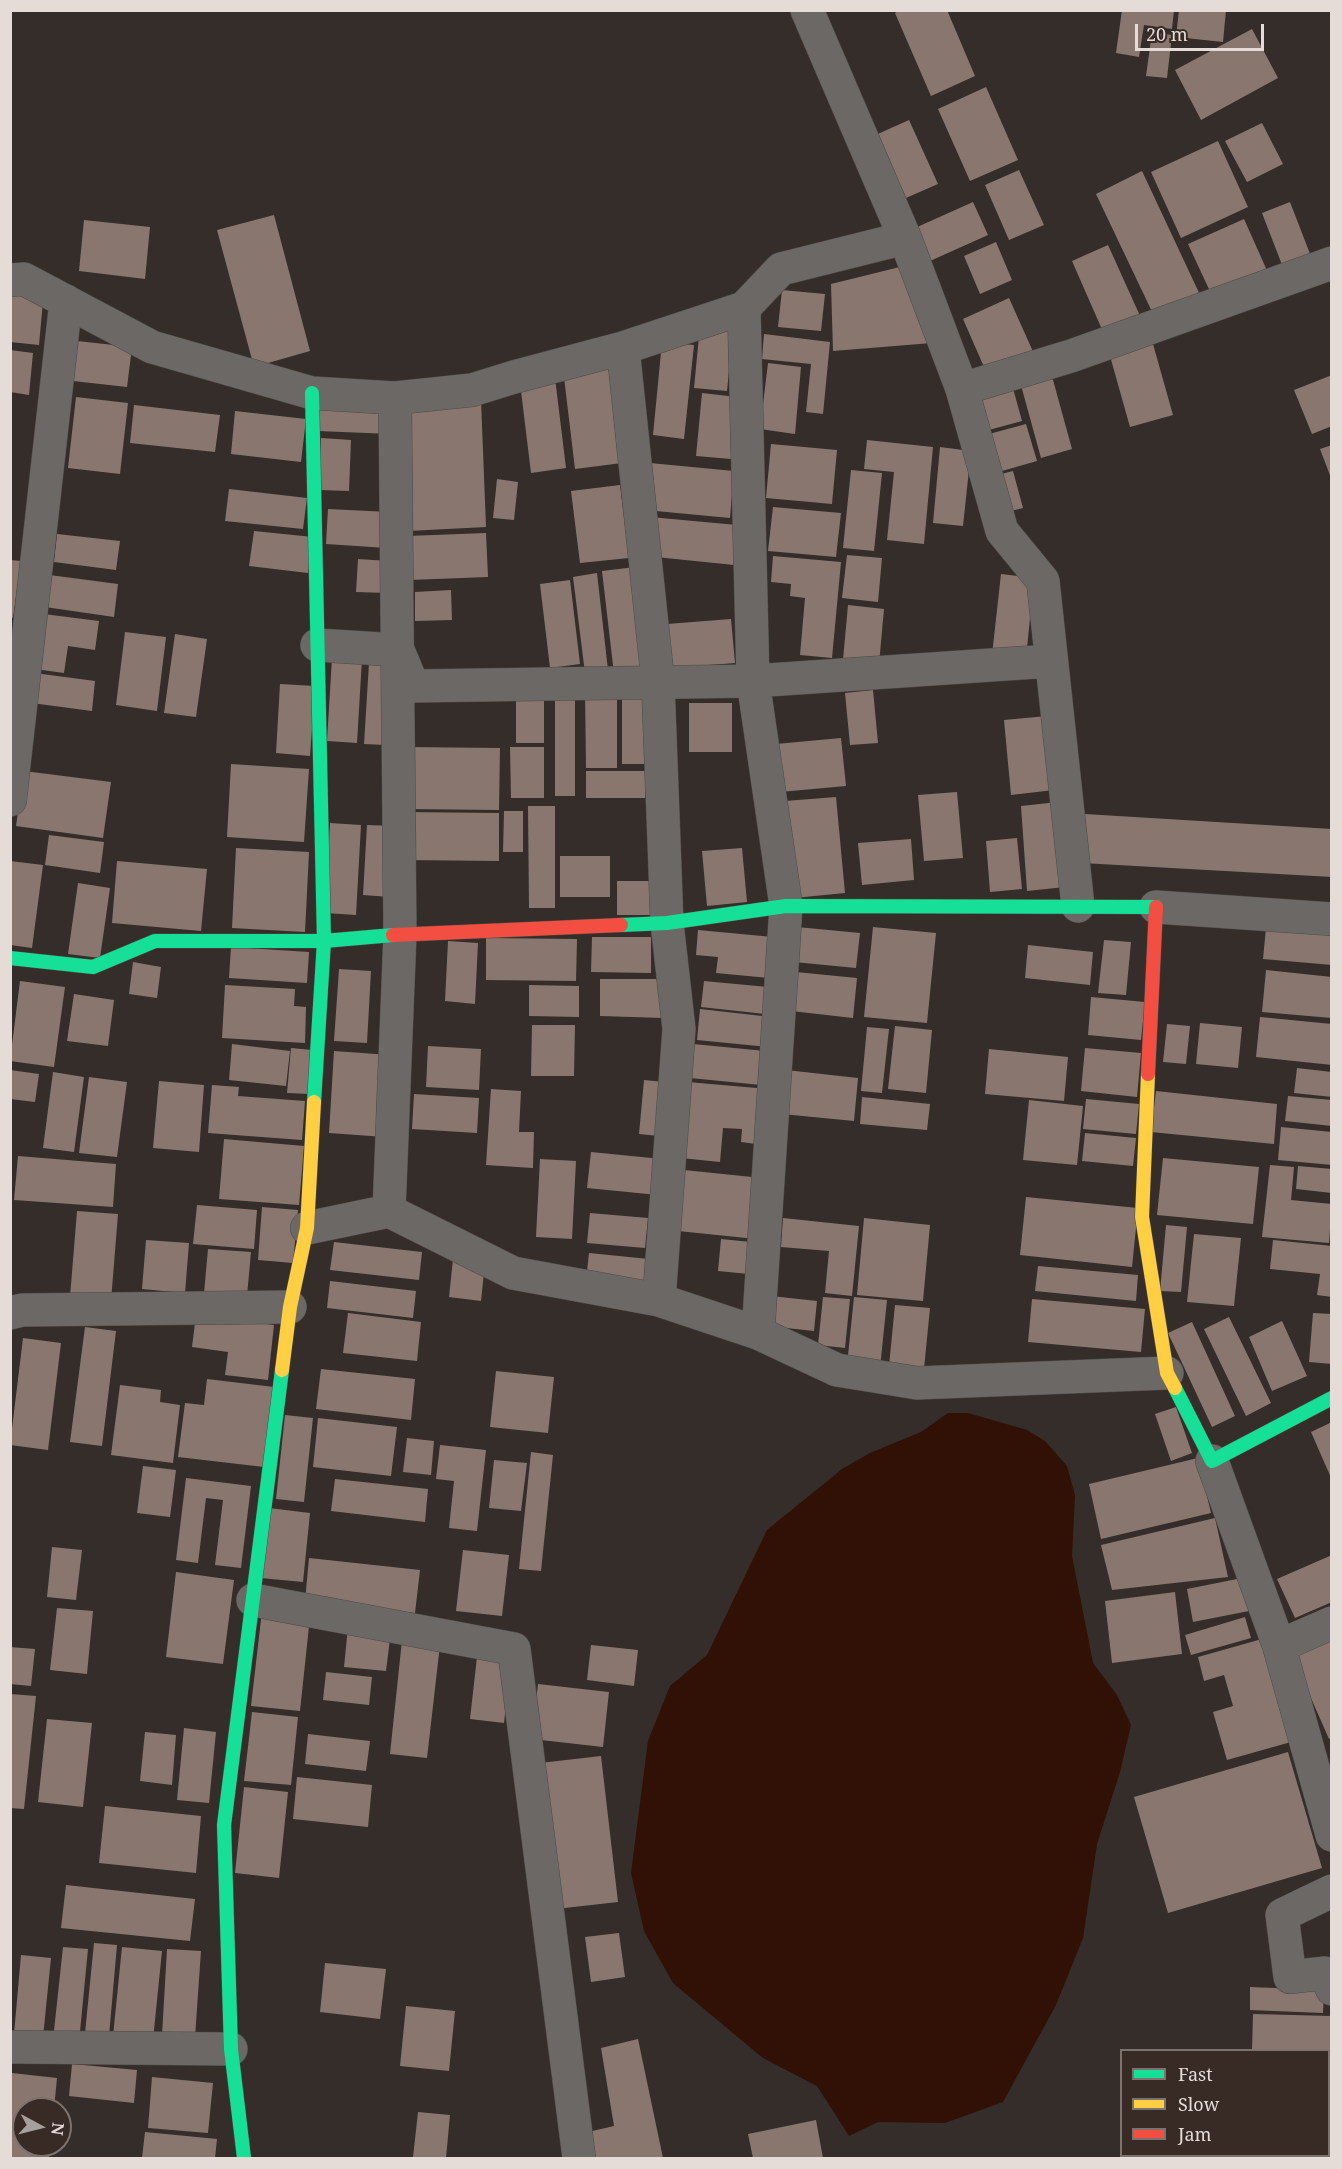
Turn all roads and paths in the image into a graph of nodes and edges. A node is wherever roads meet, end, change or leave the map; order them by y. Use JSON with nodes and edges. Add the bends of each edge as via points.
{"nodes":[{"id":1,"x":807,"y":10,"type":"edge"},
{"id":2,"x":905,"y":238,"type":"junction"},
{"id":3,"x":1332,"y":263,"type":"edge"},
{"id":4,"x":10,"y":280,"type":"edge"},
{"id":5,"x":66,"y":301,"type":"junction"},
{"id":6,"x":744,"y":308,"type":"junction"},
{"id":7,"x":623,"y":348,"type":"junction"},
{"id":8,"x":962,"y":388,"type":"junction"},
{"id":9,"x":312,"y":393,"type":"junction"},
{"id":10,"x":395,"y":398,"type":"junction"},
{"id":11,"x":317,"y":645,"type":"junction"},
{"id":12,"x":398,"y":651,"type":"junction"},
{"id":13,"x":1051,"y":661,"type":"junction"},
{"id":14,"x":753,"y":681,"type":"junction"},
{"id":15,"x":658,"y":682,"type":"junction"},
{"id":16,"x":10,"y":800,"type":"edge"},
{"id":17,"x":786,"y":906,"type":"junction"},
{"id":18,"x":1078,"y":906,"type":"junction"},
{"id":19,"x":1156,"y":907,"type":"junction"},
{"id":20,"x":1332,"y":919,"type":"edge"},
{"id":21,"x":667,"y":923,"type":"junction"},
{"id":22,"x":400,"y":934,"type":"junction"},
{"id":23,"x":324,"y":941,"type":"junction"},
{"id":24,"x":10,"y":958,"type":"edge"},
{"id":25,"x":389,"y":1211,"type":"junction"},
{"id":26,"x":307,"y":1228,"type":"junction"},
{"id":27,"x":659,"y":1300,"type":"junction"},
{"id":28,"x":290,"y":1307,"type":"junction"},
{"id":29,"x":10,"y":1313,"type":"edge"},
{"id":30,"x":758,"y":1333,"type":"junction"},
{"id":31,"x":1167,"y":1373,"type":"junction"},
{"id":32,"x":1332,"y":1398,"type":"edge"},
{"id":33,"x":1212,"y":1461,"type":"junction"},
{"id":34,"x":253,"y":1600,"type":"junction"},
{"id":35,"x":1332,"y":1623,"type":"edge"},
{"id":36,"x":1279,"y":1646,"type":"junction"},
{"id":37,"x":1332,"y":1835,"type":"edge"},
{"id":38,"x":1332,"y":1891,"type":"edge"},
{"id":39,"x":1332,"y":1989,"type":"edge"},
{"id":40,"x":10,"y":2046,"type":"edge"},
{"id":41,"x":231,"y":2049,"type":"junction"},
{"id":42,"x":244,"y":2158,"type":"edge"},
{"id":43,"x":579,"y":2158,"type":"edge"}],
"edges":[{"from":1,"to":2,"type":"street"},
{"from":2,"to":6,"type":"street","via":[[781,269]]},
{"from":2,"to":8,"type":"street"},
{"from":3,"to":8,"type":"street","via":[[1071,356]]},
{"from":4,"to":5,"type":"street","via":[[24,279]]},
{"from":5,"to":9,"type":"street","via":[[152,347]]},
{"from":5,"to":16,"type":"street"},
{"from":6,"to":7,"type":"street"},
{"from":6,"to":14,"type":"street"},
{"from":7,"to":10,"type":"street","via":[[472,390]]},
{"from":7,"to":15,"type":"street"},
{"from":8,"to":13,"type":"street","via":[[1002,531],[1043,581]]},
{"from":9,"to":10,"type":"street"},
{"from":9,"to":11,"type":"street"},
{"from":10,"to":12,"type":"street"},
{"from":11,"to":12,"type":"street"},
{"from":11,"to":23,"type":"street"},
{"from":12,"to":15,"type":"street","via":[[413,686]]},
{"from":12,"to":22,"type":"street"},
{"from":13,"to":14,"type":"street"},
{"from":13,"to":18,"type":"street"},
{"from":14,"to":15,"type":"street"},
{"from":14,"to":17,"type":"street"},
{"from":15,"to":21,"type":"street"},
{"from":17,"to":18,"type":"street"},
{"from":17,"to":21,"type":"street"},
{"from":17,"to":30,"type":"street"},
{"from":18,"to":19,"type":"street"},
{"from":19,"to":20,"type":"street"},
{"from":19,"to":31,"type":"street","via":[[1142,1217]]},
{"from":21,"to":22,"type":"street"},
{"from":21,"to":27,"type":"street","via":[[679,1029]]},
{"from":22,"to":23,"type":"street"},
{"from":22,"to":25,"type":"street"},
{"from":23,"to":24,"type":"street","via":[[155,941],[93,968]]},
{"from":23,"to":26,"type":"street"},
{"from":25,"to":26,"type":"street"},
{"from":25,"to":27,"type":"street","via":[[513,1273]]},
{"from":26,"to":28,"type":"street"},
{"from":27,"to":30,"type":"street"},
{"from":28,"to":29,"type":"street"},
{"from":28,"to":34,"type":"street"},
{"from":30,"to":31,"type":"street","via":[[837,1370],[917,1383]]},
{"from":31,"to":33,"type":"street"},
{"from":32,"to":33,"type":"street"},
{"from":33,"to":36,"type":"street"},
{"from":34,"to":41,"type":"street","via":[[225,1825]]},
{"from":34,"to":43,"type":"street","via":[[514,1649]]},
{"from":35,"to":36,"type":"street"},
{"from":36,"to":37,"type":"street"},
{"from":38,"to":39,"type":"street","via":[[1282,1915],[1290,1977],[1325,1973]]},
{"from":40,"to":41,"type":"street"},
{"from":41,"to":42,"type":"street"}]}
